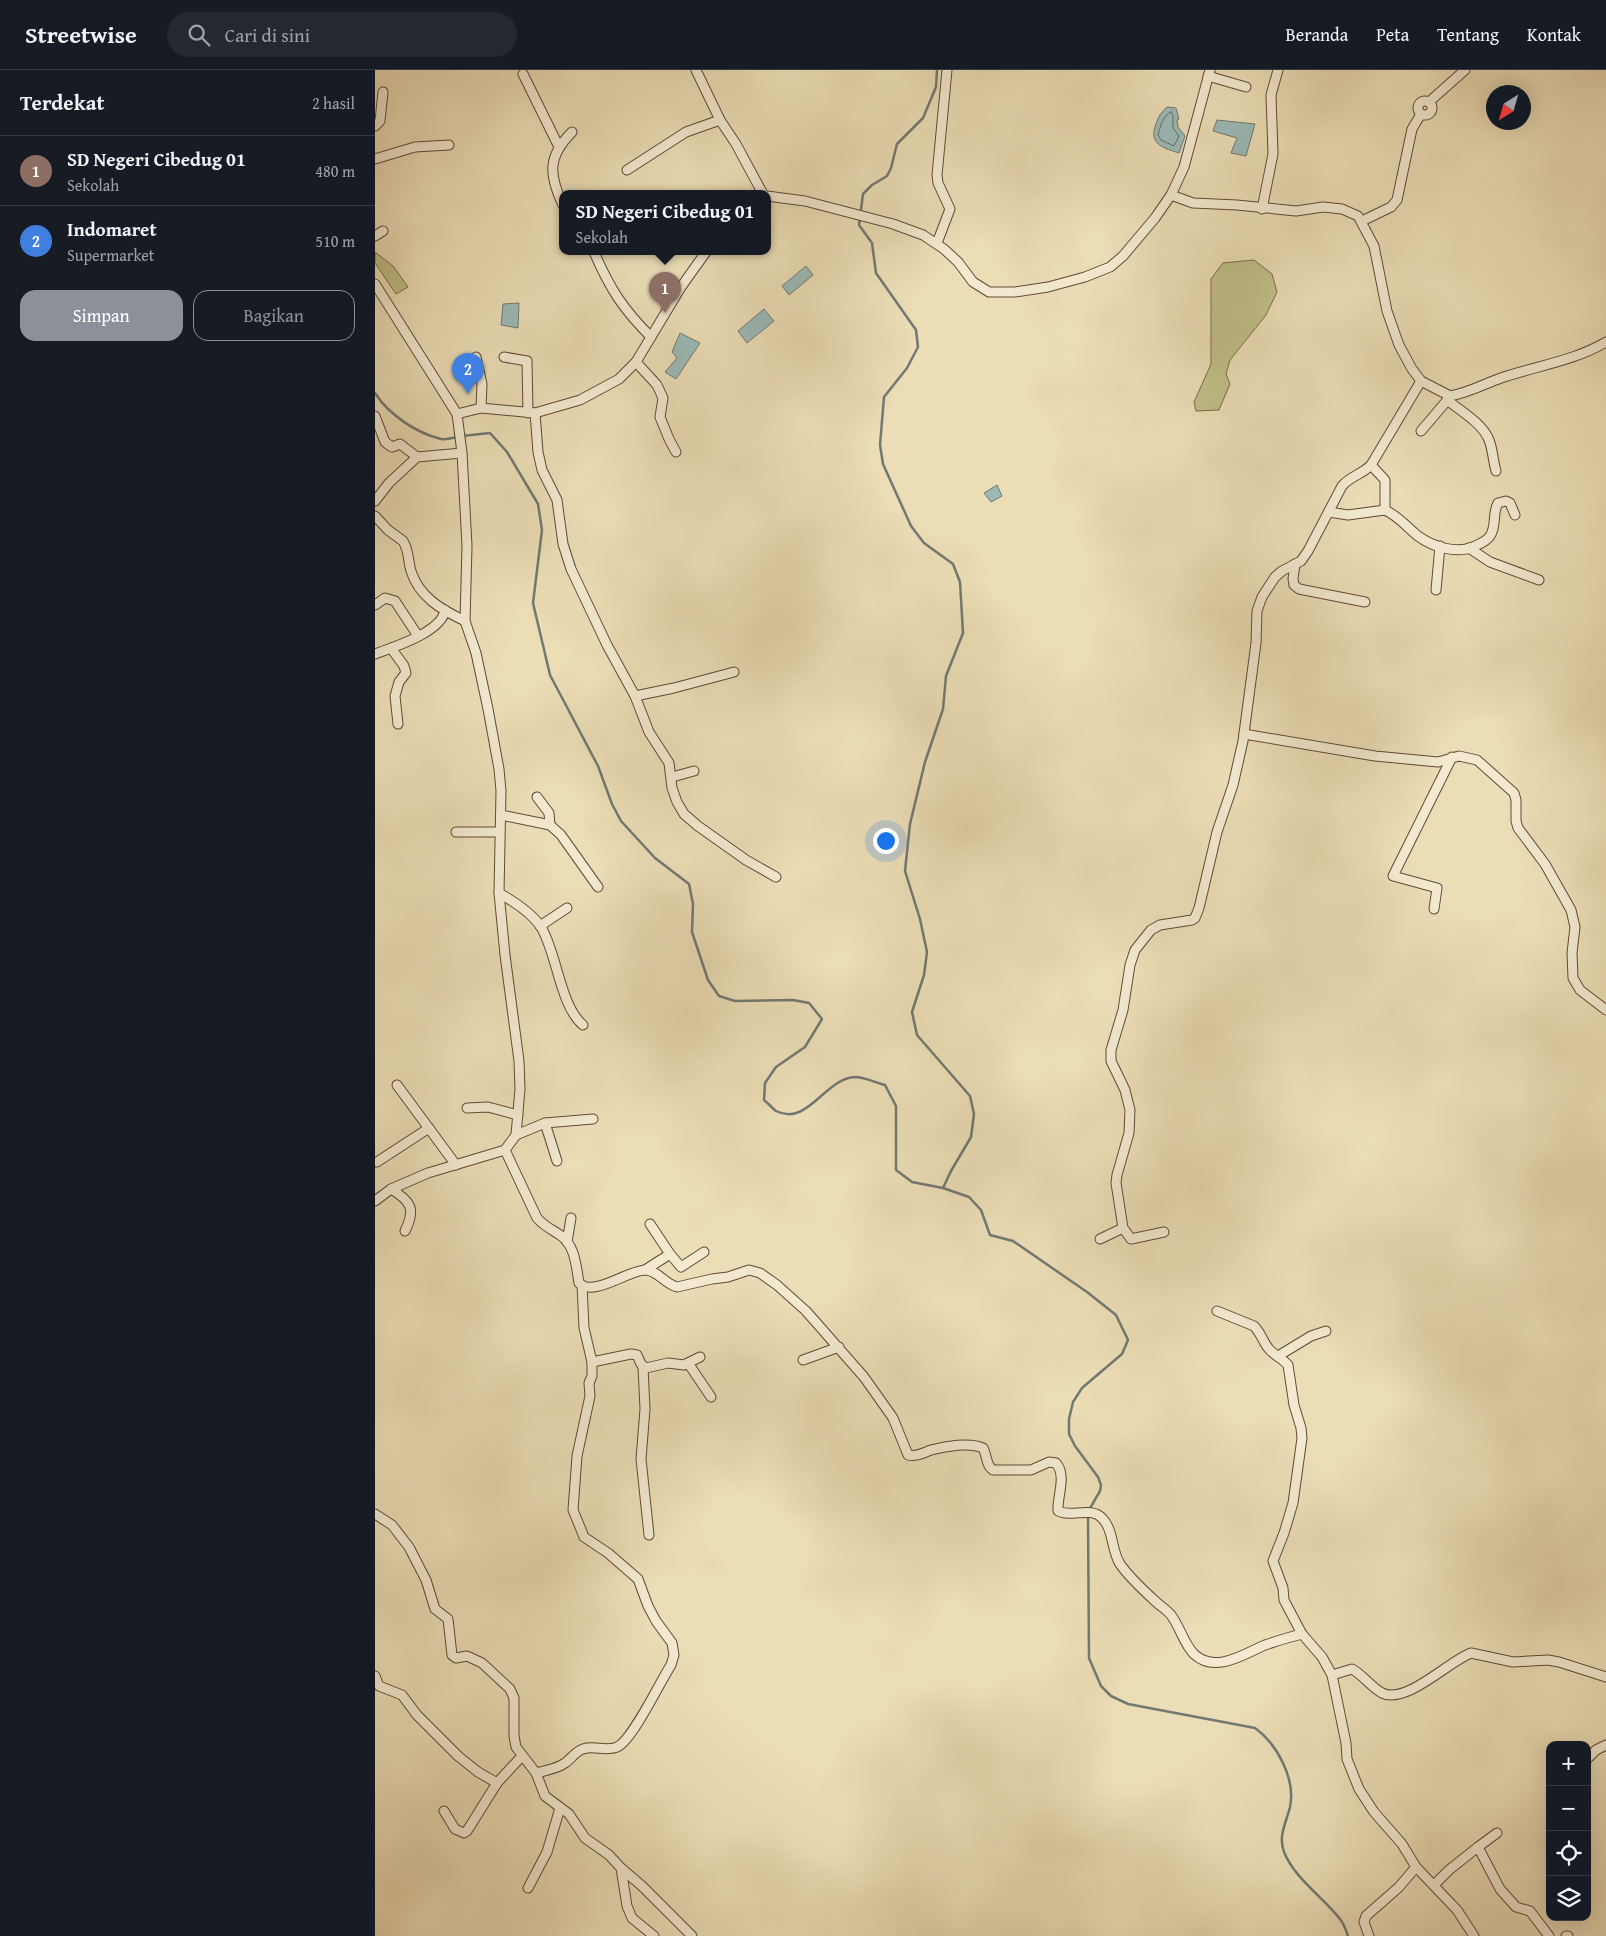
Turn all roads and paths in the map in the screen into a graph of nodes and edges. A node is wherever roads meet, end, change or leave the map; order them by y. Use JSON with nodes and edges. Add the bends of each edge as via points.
{"nodes":[{"id":1,"x":696,"y":70,"type":"edge"},
{"id":2,"x":947,"y":70,"type":"edge"},
{"id":3,"x":1278,"y":70,"type":"edge"},
{"id":4,"x":1465,"y":70,"type":"edge"},
{"id":5,"x":1209,"y":73,"type":"edge"},
{"id":6,"x":523,"y":74,"type":"dead end"},
{"id":7,"x":1246,"y":87,"type":"dead end"},
{"id":8,"x":383,"y":92,"type":"dead end"},
{"id":9,"x":720,"y":120,"type":"junction"},
{"id":10,"x":375,"y":126,"type":"edge"},
{"id":11,"x":572,"y":132,"type":"dead end"},
{"id":12,"x":449,"y":145,"type":"dead end"},
{"id":13,"x":559,"y":146,"type":"junction"},
{"id":14,"x":375,"y":159,"type":"edge"},
{"id":15,"x":627,"y":170,"type":"dead end"},
{"id":16,"x":761,"y":190,"type":"edge"},
{"id":17,"x":559,"y":193,"type":"edge"},
{"id":18,"x":1171,"y":195,"type":"junction"},
{"id":19,"x":771,"y":197,"type":"edge"},
{"id":20,"x":1262,"y":209,"type":"junction"},
{"id":21,"x":1362,"y":221,"type":"junction"},
{"id":22,"x":937,"y":244,"type":"junction"},
{"id":23,"x":596,"y":255,"type":"edge"},
{"id":24,"x":704,"y":255,"type":"edge"},
{"id":25,"x":375,"y":284,"type":"edge"},
{"id":26,"x":651,"y":338,"type":"junction"},
{"id":27,"x":1606,"y":342,"type":"edge"},
{"id":28,"x":476,"y":357,"type":"dead end"},
{"id":29,"x":505,"y":357,"type":"dead end"},
{"id":30,"x":636,"y":362,"type":"junction"},
{"id":31,"x":1421,"y":381,"type":"junction"},
{"id":32,"x":1449,"y":398,"type":"junction"},
{"id":33,"x":481,"y":408,"type":"junction"},
{"id":34,"x":532,"y":413,"type":"junction"},
{"id":35,"x":457,"y":414,"type":"junction"},
{"id":36,"x":375,"y":416,"type":"edge"},
{"id":37,"x":1421,"y":431,"type":"dead end"},
{"id":38,"x":462,"y":452,"type":"junction"},
{"id":39,"x":677,"y":452,"type":"dead end"},
{"id":40,"x":417,"y":457,"type":"junction"},
{"id":41,"x":1371,"y":465,"type":"junction"},
{"id":42,"x":1496,"y":471,"type":"dead end"},
{"id":43,"x":375,"y":501,"type":"edge"},
{"id":44,"x":1385,"y":510,"type":"junction"},
{"id":45,"x":1329,"y":512,"type":"junction"},
{"id":46,"x":1515,"y":514,"type":"dead end"},
{"id":47,"x":375,"y":516,"type":"edge"},
{"id":48,"x":1440,"y":546,"type":"junction"},
{"id":49,"x":1469,"y":548,"type":"junction"},
{"id":50,"x":1295,"y":564,"type":"junction"},
{"id":51,"x":1539,"y":580,"type":"dead end"},
{"id":52,"x":1436,"y":590,"type":"dead end"},
{"id":53,"x":1365,"y":602,"type":"dead end"},
{"id":54,"x":375,"y":605,"type":"edge"},
{"id":55,"x":445,"y":610,"type":"junction"},
{"id":56,"x":465,"y":621,"type":"junction"},
{"id":57,"x":418,"y":636,"type":"junction"},
{"id":58,"x":391,"y":648,"type":"junction"},
{"id":59,"x":375,"y":654,"type":"edge"},
{"id":60,"x":733,"y":672,"type":"dead end"},
{"id":61,"x":635,"y":696,"type":"junction"},
{"id":62,"x":398,"y":724,"type":"dead end"},
{"id":63,"x":1244,"y":734,"type":"junction"},
{"id":64,"x":1452,"y":758,"type":"junction"},
{"id":65,"x":694,"y":771,"type":"dead end"},
{"id":66,"x":672,"y":777,"type":"junction"},
{"id":67,"x":537,"y":797,"type":"dead end"},
{"id":68,"x":501,"y":815,"type":"junction"},
{"id":69,"x":550,"y":825,"type":"junction"},
{"id":70,"x":456,"y":832,"type":"dead end"},
{"id":71,"x":499,"y":832,"type":"junction"},
{"id":72,"x":776,"y":877,"type":"dead end"},
{"id":73,"x":597,"y":887,"type":"dead end"},
{"id":74,"x":499,"y":893,"type":"junction"},
{"id":75,"x":567,"y":908,"type":"dead end"},
{"id":76,"x":1434,"y":909,"type":"dead end"},
{"id":77,"x":540,"y":926,"type":"junction"},
{"id":78,"x":1606,"y":1010,"type":"edge"},
{"id":79,"x":583,"y":1024,"type":"dead end"},
{"id":80,"x":397,"y":1085,"type":"dead end"},
{"id":81,"x":467,"y":1108,"type":"dead end"},
{"id":82,"x":518,"y":1115,"type":"junction"},
{"id":83,"x":593,"y":1119,"type":"dead end"},
{"id":84,"x":545,"y":1124,"type":"junction"},
{"id":85,"x":429,"y":1128,"type":"junction"},
{"id":86,"x":516,"y":1135,"type":"junction"},
{"id":87,"x":505,"y":1150,"type":"junction"},
{"id":88,"x":557,"y":1161,"type":"dead end"},
{"id":89,"x":377,"y":1162,"type":"dead end"},
{"id":90,"x":456,"y":1165,"type":"junction"},
{"id":91,"x":391,"y":1189,"type":"junction"},
{"id":92,"x":375,"y":1201,"type":"edge"},
{"id":93,"x":571,"y":1218,"type":"dead end"},
{"id":94,"x":650,"y":1224,"type":"dead end"},
{"id":95,"x":1123,"y":1228,"type":"junction"},
{"id":96,"x":405,"y":1230,"type":"dead end"},
{"id":97,"x":1164,"y":1232,"type":"dead end"},
{"id":98,"x":1100,"y":1239,"type":"dead end"},
{"id":99,"x":567,"y":1242,"type":"junction"},
{"id":100,"x":704,"y":1252,"type":"dead end"},
{"id":101,"x":670,"y":1254,"type":"junction"},
{"id":102,"x":645,"y":1270,"type":"junction"},
{"id":103,"x":582,"y":1286,"type":"junction"},
{"id":104,"x":1217,"y":1311,"type":"dead end"},
{"id":105,"x":1326,"y":1331,"type":"dead end"},
{"id":106,"x":839,"y":1347,"type":"junction"},
{"id":107,"x":1278,"y":1356,"type":"junction"},
{"id":108,"x":700,"y":1357,"type":"dead end"},
{"id":109,"x":803,"y":1360,"type":"dead end"},
{"id":110,"x":592,"y":1362,"type":"junction"},
{"id":111,"x":688,"y":1364,"type":"junction"},
{"id":112,"x":643,"y":1367,"type":"junction"},
{"id":113,"x":711,"y":1397,"type":"dead end"},
{"id":114,"x":375,"y":1514,"type":"edge"},
{"id":115,"x":649,"y":1535,"type":"dead end"},
{"id":116,"x":1302,"y":1634,"type":"junction"},
{"id":117,"x":1332,"y":1675,"type":"junction"},
{"id":118,"x":375,"y":1676,"type":"edge"},
{"id":119,"x":1606,"y":1677,"type":"edge"},
{"id":120,"x":1606,"y":1745,"type":"edge"},
{"id":121,"x":522,"y":1756,"type":"junction"},
{"id":122,"x":1591,"y":1756,"type":"edge"},
{"id":123,"x":536,"y":1773,"type":"junction"},
{"id":124,"x":497,"y":1783,"type":"junction"},
{"id":125,"x":560,"y":1808,"type":"junction"},
{"id":126,"x":444,"y":1811,"type":"dead end"},
{"id":127,"x":1497,"y":1833,"type":"dead end"},
{"id":128,"x":1478,"y":1847,"type":"junction"},
{"id":129,"x":1416,"y":1867,"type":"junction"},
{"id":130,"x":621,"y":1868,"type":"junction"},
{"id":131,"x":1434,"y":1885,"type":"junction"},
{"id":132,"x":529,"y":1888,"type":"dead end"},
{"id":133,"x":1472,"y":1935,"type":"edge"},
{"id":134,"x":654,"y":1936,"type":"edge"},
{"id":135,"x":692,"y":1936,"type":"edge"},
{"id":136,"x":1369,"y":1936,"type":"edge"},
{"id":137,"x":1549,"y":1936,"type":"edge"}],
"edges":[{"from":1,"to":9,"type":"street"},
{"from":2,"to":22,"type":"street","via":[[937,175],[951,209]]},
{"from":3,"to":20,"type":"street","via":[[1271,95],[1273,154]]},
{"from":4,"to":21,"type":"street","via":[[1429,102],[1420,103],[1417,109],[1421,114],[1412,129],[1397,200],[1391,207]]},
{"from":5,"to":7,"type":"street"},
{"from":5,"to":18,"type":"street","via":[[1184,167]]},
{"from":6,"to":13,"type":"street"},
{"from":8,"to":10,"type":"street","via":[[380,121]]},
{"from":9,"to":15,"type":"street","via":[[685,132]]},
{"from":9,"to":16,"type":"street"},
{"from":11,"to":13,"type":"street"},
{"from":12,"to":14,"type":"street","via":[[415,147]]},
{"from":13,"to":17,"type":"street","via":[[553,174]]},
{"from":18,"to":20,"type":"street","via":[[1193,203]]},
{"from":18,"to":22,"type":"street","via":[[1123,256],[1110,267],[1048,288],[989,292],[973,282],[958,262]]},
{"from":19,"to":22,"type":"street","via":[[805,201],[902,226]]},
{"from":20,"to":21,"type":"street","via":[[1342,209],[1351,211]]},
{"from":21,"to":31,"type":"street","via":[[1374,246],[1392,326],[1411,369]]},
{"from":23,"to":26,"type":"street","via":[[617,298]]},
{"from":24,"to":26,"type":"street"},
{"from":25,"to":35,"type":"street"},
{"from":26,"to":30,"type":"street"},
{"from":27,"to":32,"type":"street","via":[[1581,354],[1500,378]]},
{"from":28,"to":33,"type":"street","via":[[482,384]]},
{"from":29,"to":34,"type":"street","via":[[527,361]]},
{"from":30,"to":34,"type":"street","via":[[608,386],[571,404]]},
{"from":30,"to":39,"type":"street","via":[[657,385],[663,398],[660,416]]},
{"from":31,"to":32,"type":"street"},
{"from":31,"to":41,"type":"street"},
{"from":32,"to":37,"type":"street"},
{"from":32,"to":42,"type":"street","via":[[1487,436]]},
{"from":33,"to":34,"type":"street"},
{"from":33,"to":35,"type":"street"},
{"from":34,"to":61,"type":"street","via":[[542,470],[557,500],[563,544],[571,569]]},
{"from":35,"to":38,"type":"street"},
{"from":36,"to":40,"type":"street","via":[[386,443],[392,447],[400,444]]},
{"from":38,"to":40,"type":"street"},
{"from":38,"to":56,"type":"street","via":[[467,546]]},
{"from":40,"to":43,"type":"street","via":[[389,482]]},
{"from":41,"to":44,"type":"street","via":[[1385,480]]},
{"from":41,"to":45,"type":"street","via":[[1347,480]]},
{"from":44,"to":45,"type":"street","via":[[1348,515]]},
{"from":44,"to":48,"type":"street","via":[[1424,540]]},
{"from":45,"to":50,"type":"street","via":[[1308,551]]},
{"from":46,"to":49,"type":"street","via":[[1510,503],[1498,503],[1490,536]]},
{"from":47,"to":55,"type":"street","via":[[403,541],[417,585]]},
{"from":48,"to":49,"type":"street","via":[[1458,550]]},
{"from":48,"to":52,"type":"street"},
{"from":49,"to":51,"type":"street","via":[[1490,562]]},
{"from":50,"to":53,"type":"street","via":[[1293,579],[1299,589]]},
{"from":50,"to":63,"type":"street","via":[[1275,577],[1257,611]]},
{"from":54,"to":57,"type":"street","via":[[385,598],[395,601]]},
{"from":55,"to":56,"type":"street"},
{"from":55,"to":57,"type":"street","via":[[438,623]]},
{"from":56,"to":68,"type":"street","via":[[476,653],[495,743]]},
{"from":57,"to":58,"type":"street"},
{"from":58,"to":59,"type":"street"},
{"from":58,"to":62,"type":"street","via":[[406,673],[395,696]]},
{"from":60,"to":61,"type":"street"},
{"from":61,"to":66,"type":"street","via":[[649,732],[669,763]]},
{"from":63,"to":64,"type":"street","via":[[1375,756],[1438,762]]},
{"from":63,"to":95,"type":"street","via":[[1195,918],[1151,930],[1135,950],[1130,965],[1123,1010],[1111,1050],[1111,1060],[1130,1110],[1129,1133],[1116,1183]]},
{"from":64,"to":76,"type":"street","via":[[1393,876],[1437,888]]},
{"from":64,"to":78,"type":"street","via":[[1459,756],[1477,760],[1514,793],[1518,828],[1545,864],[1574,918],[1573,978],[1580,990]]},
{"from":65,"to":66,"type":"street"},
{"from":66,"to":72,"type":"street","via":[[672,788],[684,814],[746,860]]},
{"from":67,"to":69,"type":"street","via":[[549,813]]},
{"from":68,"to":69,"type":"street"},
{"from":68,"to":71,"type":"street"},
{"from":69,"to":73,"type":"street","via":[[561,835]]},
{"from":70,"to":71,"type":"street"},
{"from":71,"to":74,"type":"street"},
{"from":74,"to":77,"type":"street"},
{"from":74,"to":82,"type":"street","via":[[519,1061]]},
{"from":75,"to":77,"type":"street"},
{"from":77,"to":79,"type":"street","via":[[571,1008]]},
{"from":80,"to":85,"type":"street"},
{"from":81,"to":82,"type":"street","via":[[487,1107]]},
{"from":82,"to":86,"type":"street"},
{"from":83,"to":84,"type":"street"},
{"from":84,"to":86,"type":"street"},
{"from":84,"to":88,"type":"street"},
{"from":85,"to":89,"type":"street"},
{"from":85,"to":90,"type":"street"},
{"from":86,"to":87,"type":"street"},
{"from":87,"to":90,"type":"street"},
{"from":87,"to":99,"type":"street","via":[[537,1218]]},
{"from":90,"to":91,"type":"street"},
{"from":91,"to":92,"type":"street"},
{"from":91,"to":96,"type":"street","via":[[410,1206],[411,1220]]},
{"from":93,"to":99,"type":"street"},
{"from":94,"to":101,"type":"street"},
{"from":95,"to":97,"type":"street","via":[[1131,1239]]},
{"from":95,"to":98,"type":"street"},
{"from":99,"to":103,"type":"street","via":[[575,1257]]},
{"from":100,"to":101,"type":"street","via":[[681,1267]]},
{"from":101,"to":102,"type":"street"},
{"from":102,"to":103,"type":"street","via":[[608,1283]]},
{"from":102,"to":106,"type":"street","via":[[677,1287],[754,1270],[792,1298]]},
{"from":103,"to":110,"type":"street","via":[[584,1328]]},
{"from":104,"to":107,"type":"street","via":[[1254,1326],[1271,1352]]},
{"from":105,"to":107,"type":"street"},
{"from":106,"to":109,"type":"street"},
{"from":106,"to":116,"type":"street","via":[[885,1405],[908,1454],[914,1456],[968,1444],[983,1448],[993,1470],[1031,1470],[1049,1462],[1059,1466],[1058,1511],[1064,1514],[1097,1514],[1102,1518],[1119,1561],[1128,1574],[1172,1617],[1190,1650],[1204,1661],[1233,1660]]},
{"from":107,"to":116,"type":"street","via":[[1288,1365],[1302,1438],[1293,1503],[1273,1561],[1284,1600]]},
{"from":108,"to":111,"type":"street"},
{"from":110,"to":112,"type":"street","via":[[631,1354],[637,1356]]},
{"from":110,"to":123,"type":"street","via":[[590,1396],[577,1456],[573,1510],[584,1537],[638,1579],[648,1606],[672,1643],[674,1655],[621,1746],[585,1748],[563,1764]]},
{"from":111,"to":112,"type":"street","via":[[668,1362]]},
{"from":111,"to":113,"type":"street"},
{"from":112,"to":115,"type":"street","via":[[645,1409],[641,1459]]},
{"from":114,"to":121,"type":"street","via":[[392,1525],[409,1546],[426,1580],[435,1609],[447,1620],[452,1655],[456,1658],[467,1656],[482,1663],[510,1689],[514,1698],[514,1736]]},
{"from":116,"to":117,"type":"street"},
{"from":117,"to":119,"type":"street","via":[[1352,1669],[1377,1690],[1393,1695],[1417,1687],[1471,1653],[1513,1662],[1548,1660]]},
{"from":117,"to":129,"type":"street","via":[[1347,1759],[1355,1780],[1374,1812],[1402,1844]]},
{"from":118,"to":124,"type":"street","via":[[379,1686],[401,1695],[457,1756]]},
{"from":120,"to":122,"type":"street"},
{"from":121,"to":123,"type":"street"},
{"from":121,"to":124,"type":"street"},
{"from":123,"to":125,"type":"street","via":[[545,1796]]},
{"from":124,"to":126,"type":"street","via":[[464,1834],[455,1829]]},
{"from":125,"to":130,"type":"street","via":[[573,1818],[585,1838]]},
{"from":125,"to":132,"type":"street","via":[[547,1852]]},
{"from":127,"to":128,"type":"street"},
{"from":128,"to":131,"type":"street"},
{"from":128,"to":137,"type":"street","via":[[1500,1889],[1516,1907],[1530,1911]]},
{"from":129,"to":131,"type":"street"},
{"from":129,"to":136,"type":"street","via":[[1366,1916],[1364,1922]]},
{"from":130,"to":134,"type":"street","via":[[630,1913]]},
{"from":130,"to":135,"type":"street"},
{"from":131,"to":133,"type":"street","via":[[1457,1910]]}]}
